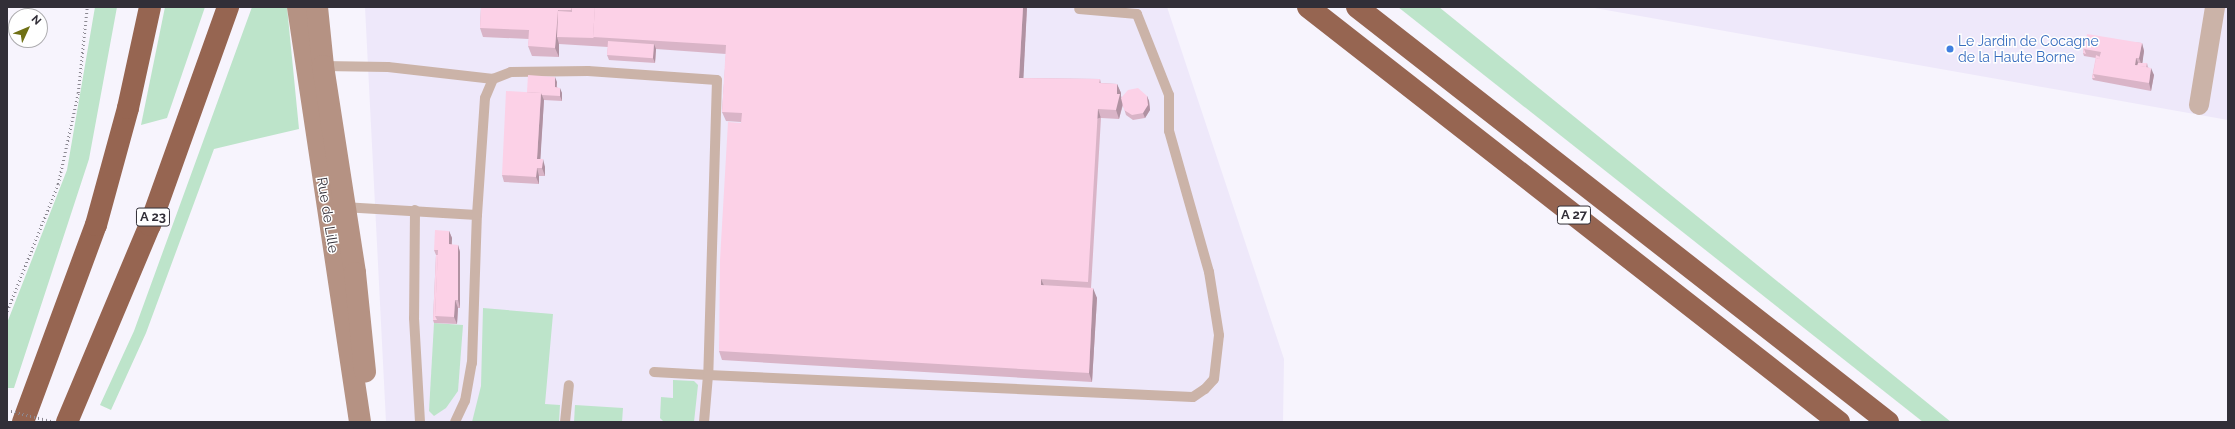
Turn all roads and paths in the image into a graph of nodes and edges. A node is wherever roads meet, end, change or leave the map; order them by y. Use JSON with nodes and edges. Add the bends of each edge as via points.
{"nodes":[{"id":1,"x":88,"y":7,"type":"edge"},
{"id":2,"x":150,"y":7,"type":"edge"},
{"id":3,"x":228,"y":7,"type":"edge"},
{"id":4,"x":298,"y":7,"type":"edge"},
{"id":5,"x":317,"y":7,"type":"edge"},
{"id":6,"x":1308,"y":7,"type":"edge"},
{"id":7,"x":1357,"y":7,"type":"edge"},
{"id":8,"x":2215,"y":7,"type":"edge"},
{"id":9,"x":1079,"y":9,"type":"dead end"},
{"id":10,"x":323,"y":66,"type":"junction"},
{"id":11,"x":493,"y":79,"type":"junction"},
{"id":12,"x":2199,"y":105,"type":"dead end"},
{"id":13,"x":336,"y":206,"type":"junction"},
{"id":14,"x":415,"y":210,"type":"junction"},
{"id":15,"x":477,"y":214,"type":"junction"},
{"id":16,"x":7,"y":311,"type":"edge"},
{"id":17,"x":654,"y":372,"type":"dead end"},
{"id":18,"x":708,"y":375,"type":"junction"},
{"id":19,"x":569,"y":385,"type":"dead end"},
{"id":20,"x":7,"y":410,"type":"edge"},
{"id":21,"x":23,"y":422,"type":"edge"},
{"id":22,"x":55,"y":422,"type":"edge"},
{"id":23,"x":67,"y":422,"type":"edge"},
{"id":24,"x":360,"y":422,"type":"edge"},
{"id":25,"x":370,"y":422,"type":"edge"},
{"id":26,"x":420,"y":422,"type":"edge"},
{"id":27,"x":455,"y":422,"type":"edge"},
{"id":28,"x":565,"y":422,"type":"edge"},
{"id":29,"x":704,"y":422,"type":"edge"},
{"id":30,"x":1839,"y":422,"type":"edge"},
{"id":31,"x":1888,"y":422,"type":"edge"}],
"edges":[{"from":1,"to":16,"type":"path","via":[[78,93],[58,184]]},
{"from":2,"to":21,"type":"highway","via":[[128,108],[96,225]]},
{"from":3,"to":23,"type":"highway","number":"A 23","via":[[150,224]]},
{"from":4,"to":13,"type":"main road","name":"Rue de Lille"},
{"from":5,"to":10,"type":"main road","name":"Rue de Lille"},
{"from":6,"to":30,"type":"highway","number":"A 27"},
{"from":7,"to":31,"type":"highway","number":"A 27"},
{"from":8,"to":12,"type":"street"},
{"from":9,"to":18,"type":"lane","via":[[1137,14],[1168,95],[1169,132],[1209,272],[1219,335],[1214,379],[1205,389],[1193,398]]},
{"from":10,"to":11,"type":"lane","via":[[388,67]]},
{"from":10,"to":13,"type":"main road","name":"Rue de Lille"},
{"from":11,"to":15,"type":"lane","via":[[485,98]]},
{"from":11,"to":18,"type":"lane","via":[[511,72],[588,71],[717,80]]},
{"from":13,"to":14,"type":"lane"},
{"from":13,"to":24,"type":"main road","name":"Rue de Lille"},
{"from":13,"to":25,"type":"main road","name":"Rue de Lille","via":[[355,272]]},
{"from":14,"to":15,"type":"lane"},
{"from":14,"to":26,"type":"lane","via":[[414,318]]},
{"from":15,"to":27,"type":"lane","via":[[472,363],[465,401]]},
{"from":17,"to":18,"type":"lane"},
{"from":18,"to":29,"type":"lane"},
{"from":19,"to":28,"type":"lane"},
{"from":20,"to":22,"type":"path","bridge":true}]}
